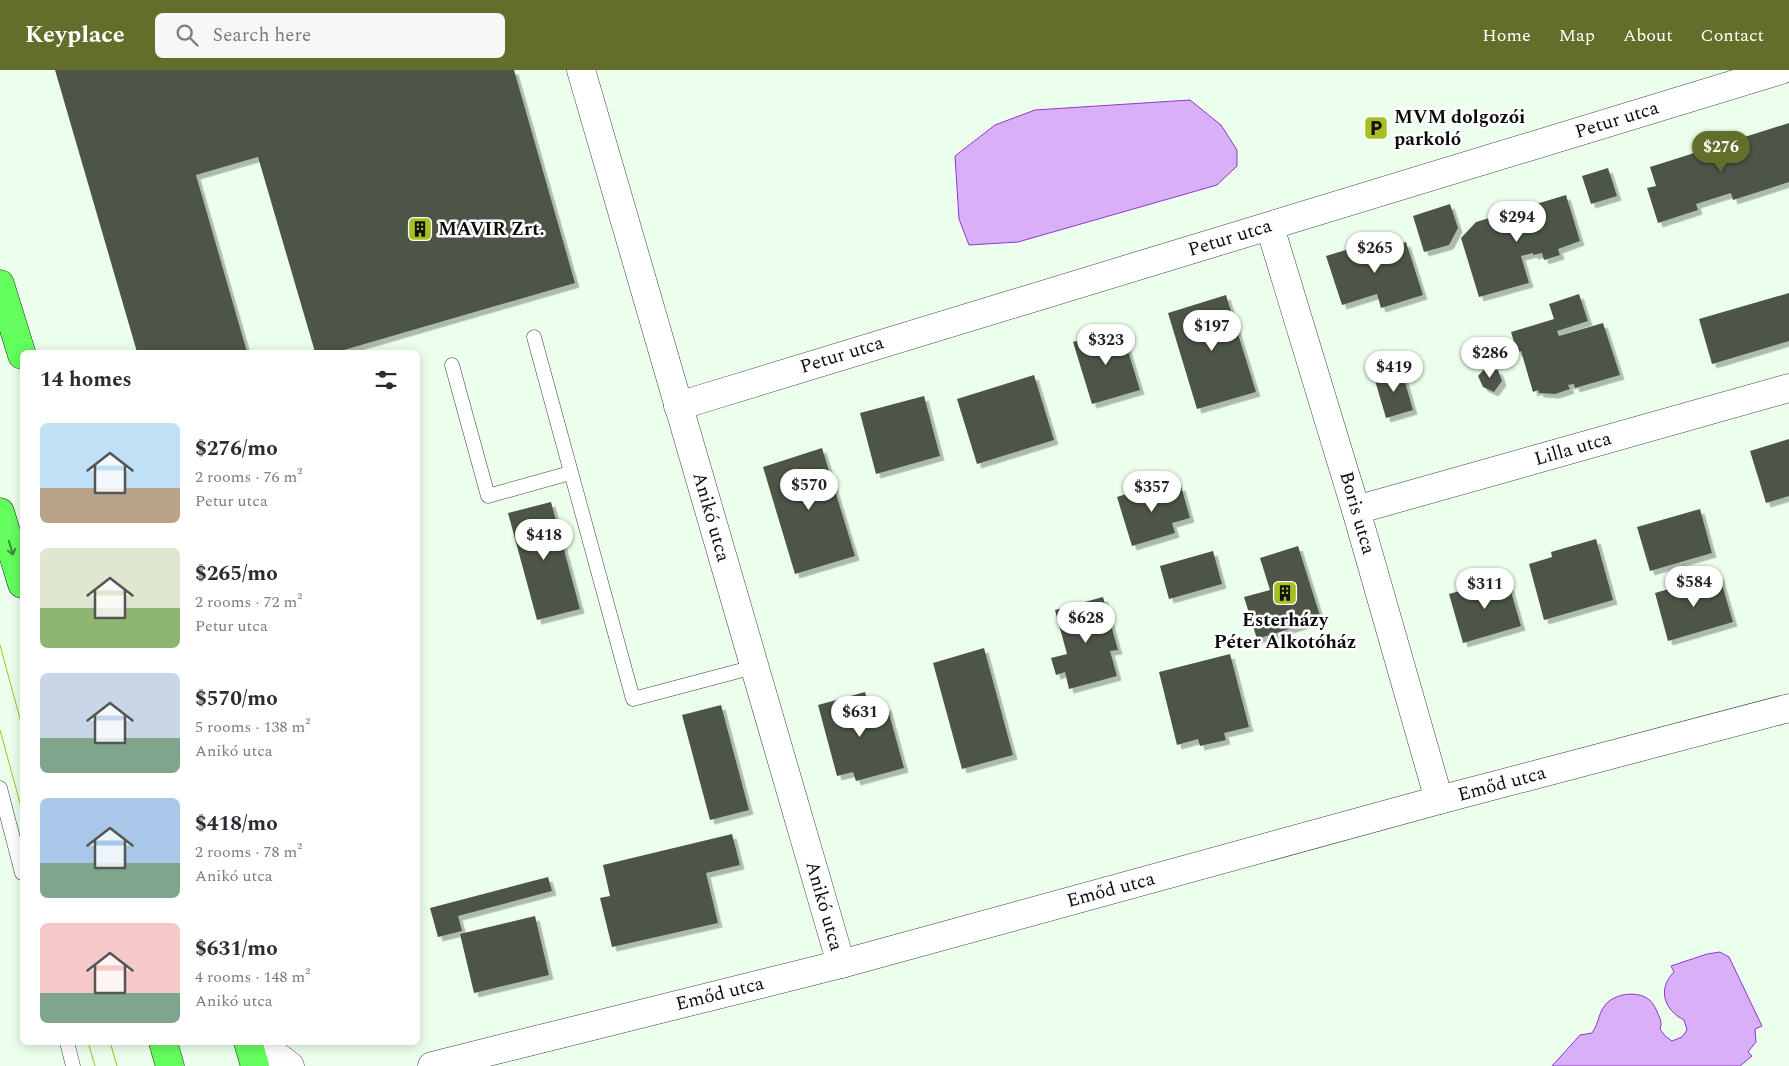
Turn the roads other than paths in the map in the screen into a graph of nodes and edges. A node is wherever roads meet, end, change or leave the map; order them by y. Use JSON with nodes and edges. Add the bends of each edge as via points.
{"nodes":[{"id":1,"x":582,"y":70,"type":"edge"},
{"id":2,"x":1781,"y":70,"type":"edge"},
{"id":3,"x":1270,"y":226,"type":"junction"},
{"id":4,"x":0,"y":284,"type":"edge"},
{"id":5,"x":534,"y":337,"type":"dead end"},
{"id":6,"x":20,"y":350,"type":"edge"},
{"id":7,"x":452,"y":365,"type":"dead end"},
{"id":8,"x":1789,"y":388,"type":"edge"},
{"id":9,"x":678,"y":406,"type":"junction"},
{"id":10,"x":570,"y":473,"type":"junction"},
{"id":11,"x":1356,"y":510,"type":"junction"},
{"id":12,"x":0,"y":512,"type":"edge"},
{"id":13,"x":20,"y":577,"type":"edge"},
{"id":14,"x":754,"y":667,"type":"junction"},
{"id":15,"x":1789,"y":708,"type":"edge"},
{"id":16,"x":0,"y":788,"type":"edge"},
{"id":17,"x":1439,"y":800,"type":"junction"},
{"id":18,"x":20,"y":865,"type":"edge"},
{"id":19,"x":841,"y":964,"type":"junction"},
{"id":20,"x":68,"y":1045,"type":"edge"},
{"id":21,"x":164,"y":1045,"type":"edge"},
{"id":22,"x":249,"y":1045,"type":"edge"},
{"id":23,"x":262,"y":1045,"type":"edge"},
{"id":24,"x":73,"y":1066,"type":"edge"},
{"id":25,"x":170,"y":1066,"type":"edge"},
{"id":26,"x":255,"y":1066,"type":"edge"},
{"id":27,"x":290,"y":1066,"type":"edge"},
{"id":28,"x":432,"y":1066,"type":"edge"}],
"edges":[{"from":1,"to":9,"type":"street","name":"Anikó utca"},
{"from":2,"to":3,"type":"street","name":"Petur utca"},
{"from":3,"to":9,"type":"street","name":"Petur utca"},
{"from":3,"to":11,"type":"street","name":"Boris utca"},
{"from":4,"to":6,"type":"main road"},
{"from":5,"to":10,"type":"lane"},
{"from":7,"to":10,"type":"lane","via":[[488,496]]},
{"from":8,"to":11,"type":"street","name":"Lilla utca"},
{"from":9,"to":14,"type":"street","name":"Anikó utca"},
{"from":10,"to":14,"type":"lane","via":[[633,699]]},
{"from":11,"to":17,"type":"street","name":"Boris utca"},
{"from":12,"to":13,"type":"main road","one_way":true},
{"from":14,"to":19,"type":"street","name":"Anikó utca"},
{"from":15,"to":17,"type":"street","name":"Emőd utca"},
{"from":16,"to":18,"type":"lane"},
{"from":17,"to":19,"type":"street","name":"Emőd utca"},
{"from":19,"to":28,"type":"street","name":"Emőd utca"},
{"from":20,"to":24,"type":"lane"},
{"from":21,"to":25,"type":"main road"},
{"from":22,"to":26,"type":"main road"},
{"from":23,"to":27,"type":"street"}]}
